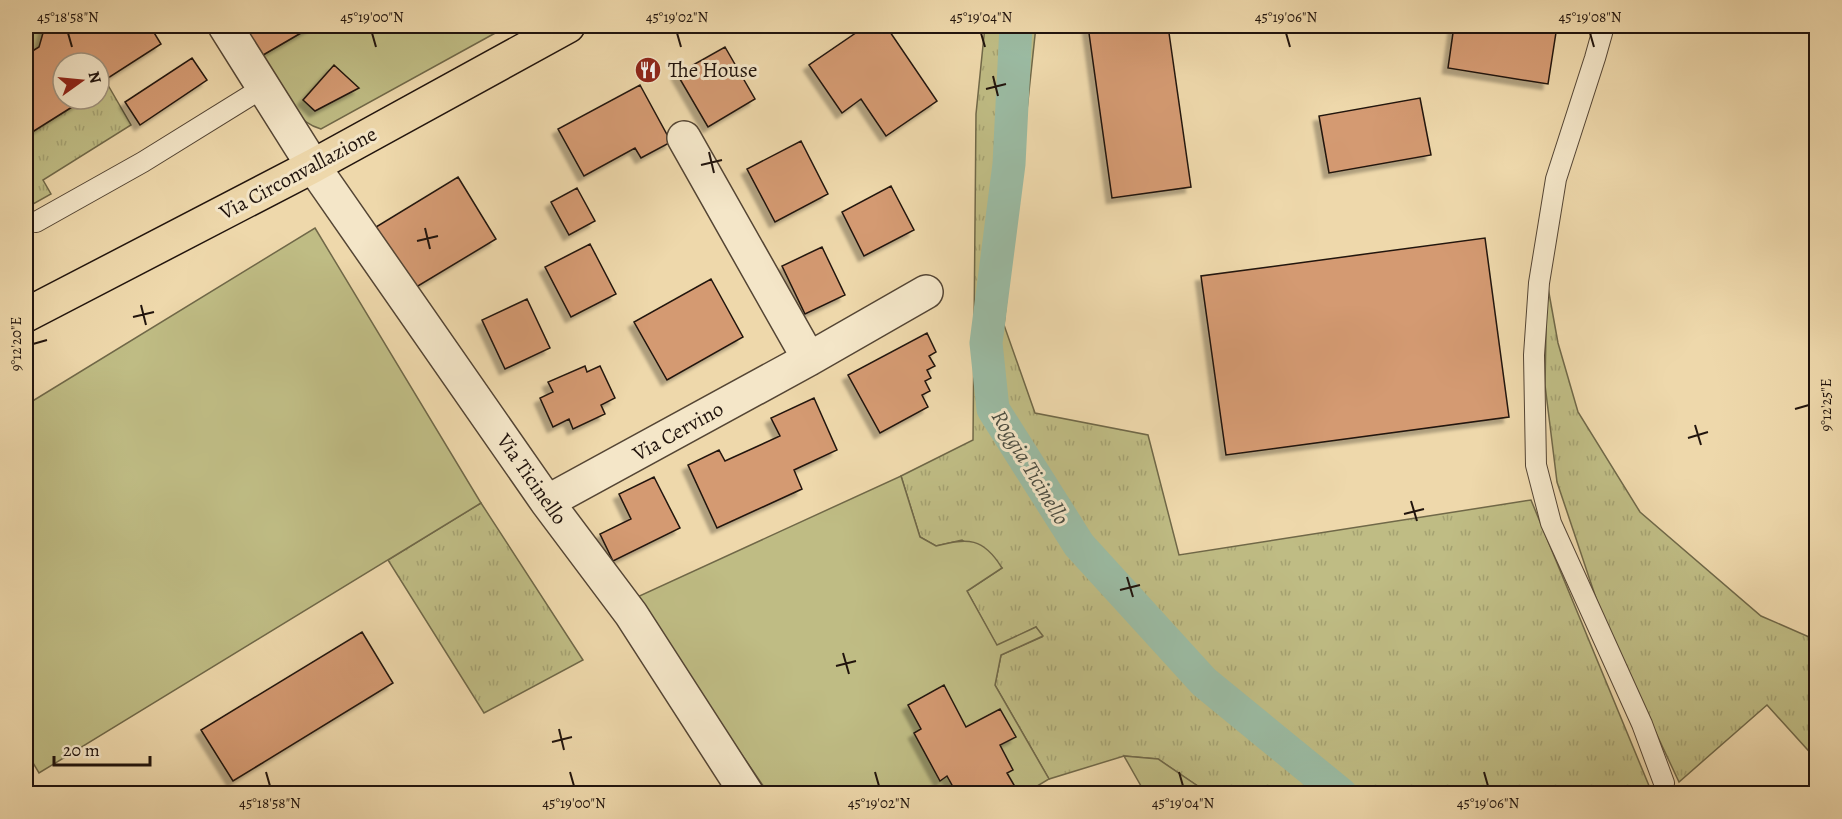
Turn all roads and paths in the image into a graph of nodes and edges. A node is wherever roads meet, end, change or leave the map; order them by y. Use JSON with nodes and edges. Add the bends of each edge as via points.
{"nodes":[{"id":1,"x":225,"y":26,"type":"edge"},
{"id":2,"x":568,"y":26,"type":"edge"},
{"id":3,"x":1604,"y":26,"type":"edge"},
{"id":4,"x":264,"y":87,"type":"junction"},
{"id":5,"x":684,"y":138,"type":"dead end"},
{"id":6,"x":313,"y":166,"type":"junction"},
{"id":7,"x":36,"y":222,"type":"dead end"},
{"id":8,"x":926,"y":292,"type":"dead end"},
{"id":9,"x":26,"y":315,"type":"edge"},
{"id":10,"x":809,"y":359,"type":"junction"},
{"id":11,"x":547,"y":502,"type":"junction"},
{"id":12,"x":1664,"y":783,"type":"dead end"},
{"id":13,"x":747,"y":794,"type":"edge"}],
"edges":[{"from":1,"to":4,"type":"street","name":"Via Ticinello"},
{"from":2,"to":6,"type":"main road","name":"Via Circonvallazione"},
{"from":3,"to":12,"type":"lane","via":[[1556,179],[1539,283],[1534,355],[1536,465],[1551,523],[1642,724]]},
{"from":4,"to":6,"type":"street","name":"Via Ticinello"},
{"from":4,"to":7,"type":"lane"},
{"from":5,"to":10,"type":"street"},
{"from":6,"to":9,"type":"main road","name":"Via Circonvallazione"},
{"from":6,"to":11,"type":"street","name":"Via Ticinello"},
{"from":8,"to":10,"type":"street","name":"Via Cervino"},
{"from":10,"to":11,"type":"street","name":"Via Cervino"},
{"from":11,"to":13,"type":"street","name":"Via Ticinello","via":[[631,614]]}]}
